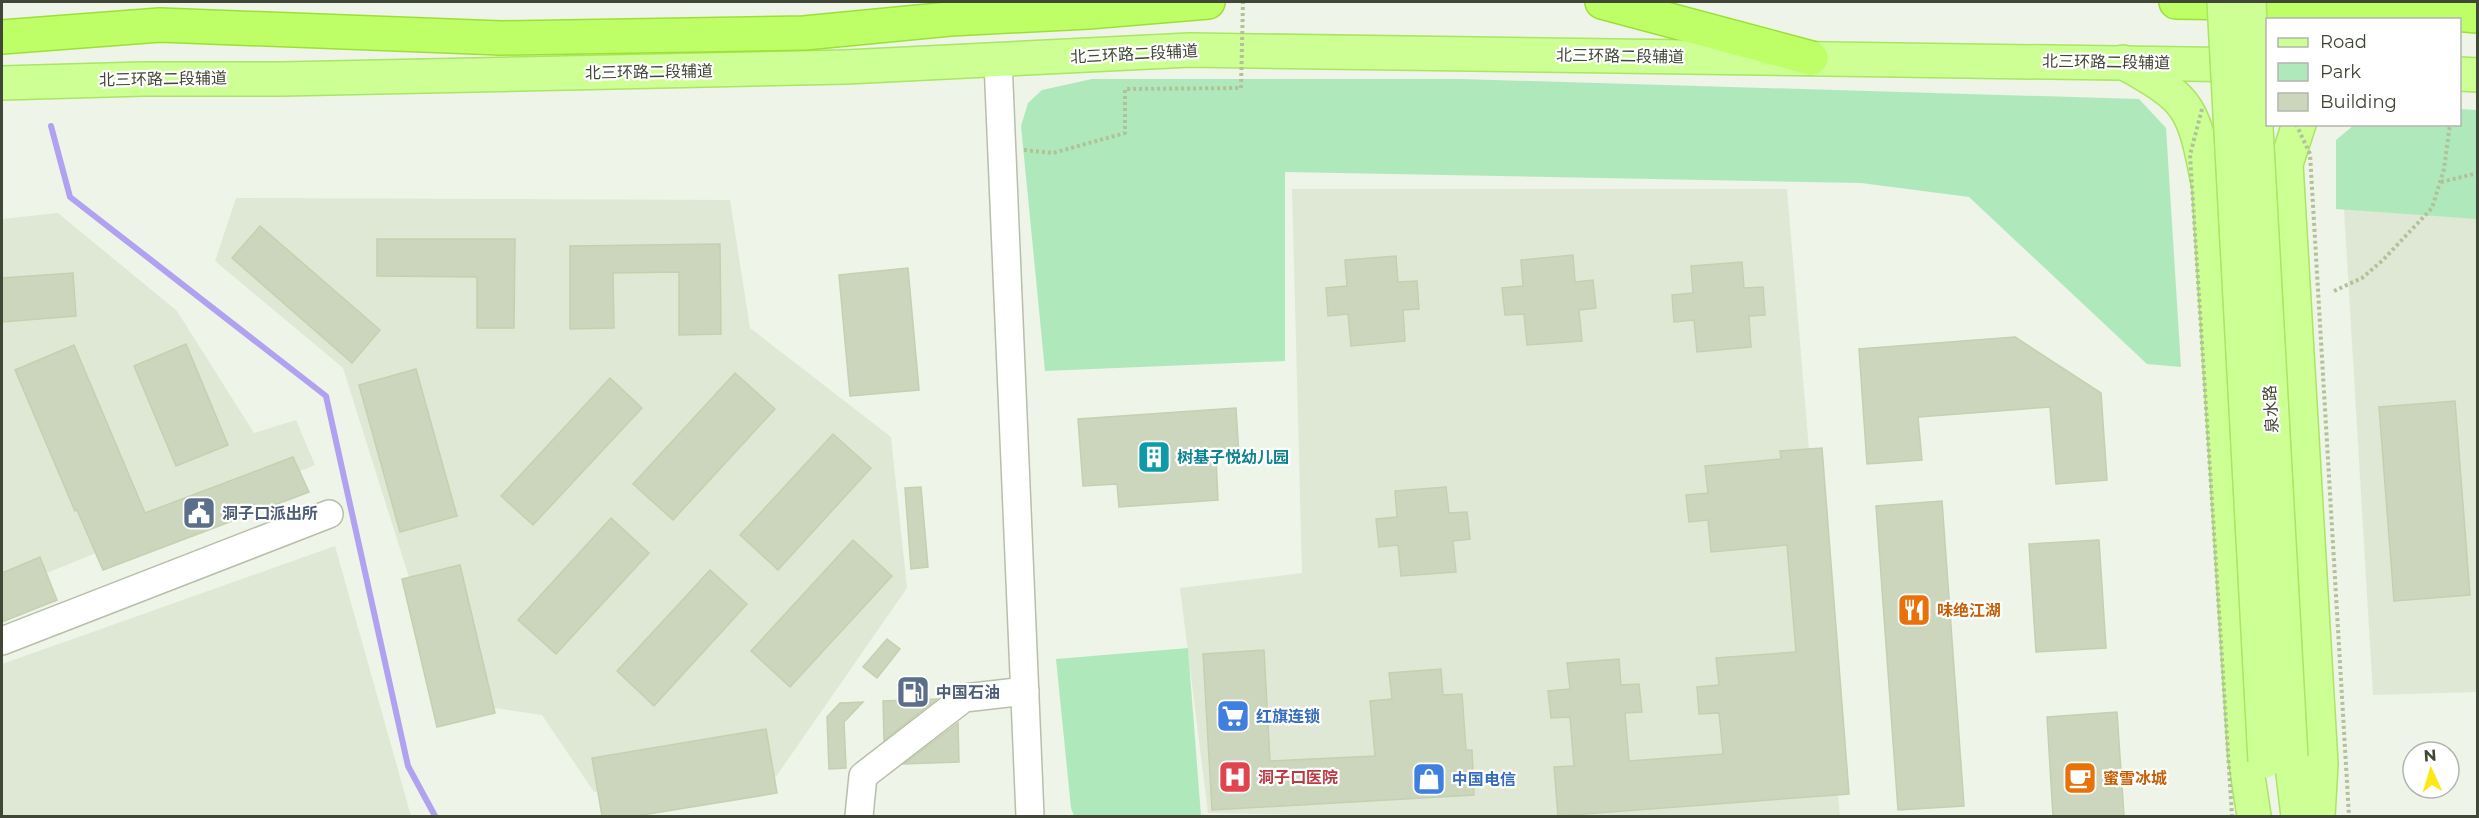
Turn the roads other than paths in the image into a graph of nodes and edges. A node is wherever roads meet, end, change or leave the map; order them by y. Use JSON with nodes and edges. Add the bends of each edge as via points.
{"nodes":[{"id":1,"x":1208,"y":2,"type":"edge"},
{"id":2,"x":1602,"y":2,"type":"edge"},
{"id":3,"x":2176,"y":2,"type":"edge"},
{"id":4,"x":2224,"y":2,"type":"edge"},
{"id":5,"x":2249,"y":2,"type":"edge"},
{"id":6,"x":2478,"y":16,"type":"edge"},
{"id":7,"x":2,"y":37,"type":"edge"},
{"id":8,"x":1811,"y":58,"type":"junction"},
{"id":9,"x":998,"y":61,"type":"junction"},
{"id":10,"x":2121,"y":62,"type":"junction"},
{"id":11,"x":2266,"y":65,"type":"edge"},
{"id":12,"x":2461,"y":74,"type":"edge"},
{"id":13,"x":2478,"y":75,"type":"edge"},
{"id":14,"x":2,"y":84,"type":"edge"},
{"id":15,"x":2297,"y":126,"type":"edge"},
{"id":16,"x":329,"y":514,"type":"dead end"},
{"id":17,"x":2,"y":642,"type":"edge"},
{"id":18,"x":1025,"y":691,"type":"junction"},
{"id":19,"x":2278,"y":759,"type":"junction"},
{"id":20,"x":859,"y":816,"type":"edge"},
{"id":21,"x":1030,"y":816,"type":"edge"},
{"id":22,"x":2254,"y":816,"type":"edge"},
{"id":23,"x":2269,"y":816,"type":"edge"},
{"id":24,"x":2298,"y":816,"type":"edge"},
{"id":25,"x":2318,"y":816,"type":"edge"}],
"edges":[{"from":1,"to":7,"type":"highway","via":[[804,33],[501,38],[160,25]]},
{"from":2,"to":8,"type":"highway"},
{"from":3,"to":6,"type":"highway","via":[[2332,4]]},
{"from":4,"to":19,"type":"main road","bridge":true},
{"from":5,"to":19,"type":"main road","name":"泉水路","bridge":true},
{"from":8,"to":9,"type":"main road","name":"北三环路二段辅道","via":[[1190,50]]},
{"from":8,"to":10,"type":"main road","name":"北三环路二段辅道"},
{"from":9,"to":14,"type":"main road","name":"北三环路二段辅道","via":[[834,68]]},
{"from":9,"to":18,"type":"street"},
{"from":10,"to":11,"type":"main road","name":"北三环路二段辅道"},
{"from":10,"to":22,"type":"main road","via":[[2160,84],[2186,108],[2208,186],[2245,757]]},
{"from":12,"to":13,"type":"main road"},
{"from":15,"to":25,"type":"main road","via":[[2286,164],[2321,764]]},
{"from":16,"to":17,"type":"street"},
{"from":18,"to":20,"type":"street","via":[[964,698],[863,776]]},
{"from":18,"to":21,"type":"street"},
{"from":19,"to":23,"type":"main road"},
{"from":19,"to":24,"type":"main road","name":"泉水路"}]}
